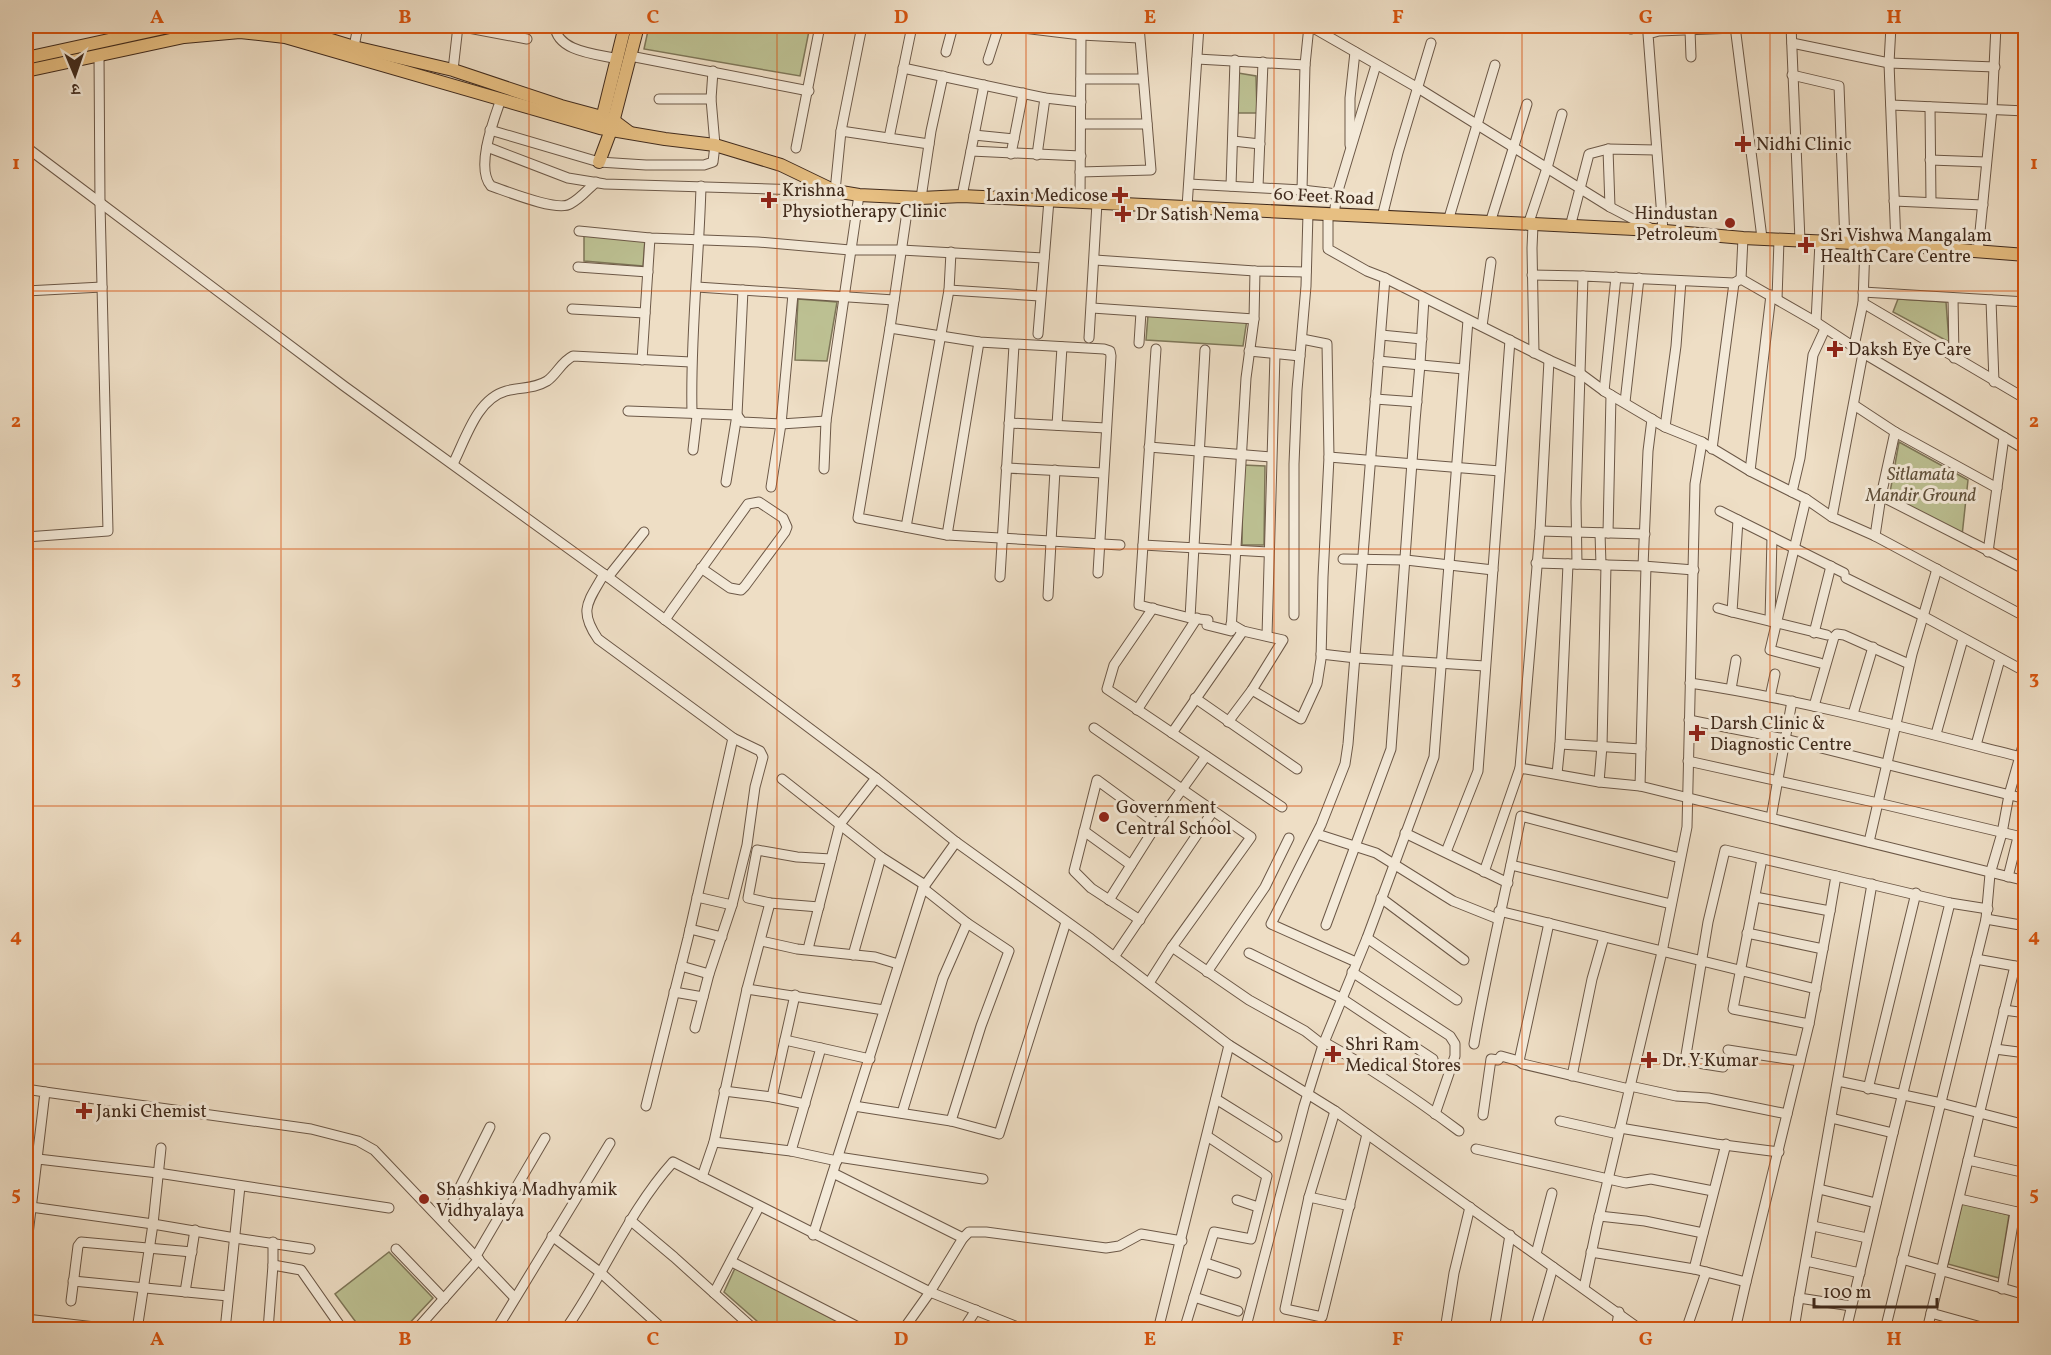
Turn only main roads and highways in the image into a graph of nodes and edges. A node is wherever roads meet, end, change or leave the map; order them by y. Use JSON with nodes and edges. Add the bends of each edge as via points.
{"nodes":[{"id":1,"x":173,"y":26,"type":"edge"},
{"id":2,"x":285,"y":26,"type":"edge"},
{"id":3,"x":625,"y":26,"type":"edge"},
{"id":4,"x":638,"y":26,"type":"edge"},
{"id":5,"x":26,"y":58,"type":"edge"},
{"id":6,"x":26,"y":71,"type":"edge"},
{"id":7,"x":607,"y":124,"type":"junction"},
{"id":8,"x":600,"y":158,"type":"road end"},
{"id":9,"x":2025,"y":255,"type":"edge"}],
"edges":[{"from":1,"to":5,"type":"main road"},
{"from":2,"to":7,"type":"main road","via":[[453,70]]},
{"from":3,"to":7,"type":"main road"},
{"from":4,"to":7,"type":"main road"},
{"from":6,"to":7,"type":"main road","via":[[184,37],[240,32],[285,37],[501,99]]},
{"from":7,"to":8,"type":"main road"},
{"from":7,"to":9,"type":"main road","name":"60 Feet Road","via":[[664,140],[716,145],[781,165],[835,191],[859,195],[962,196],[1448,220]]}]}
